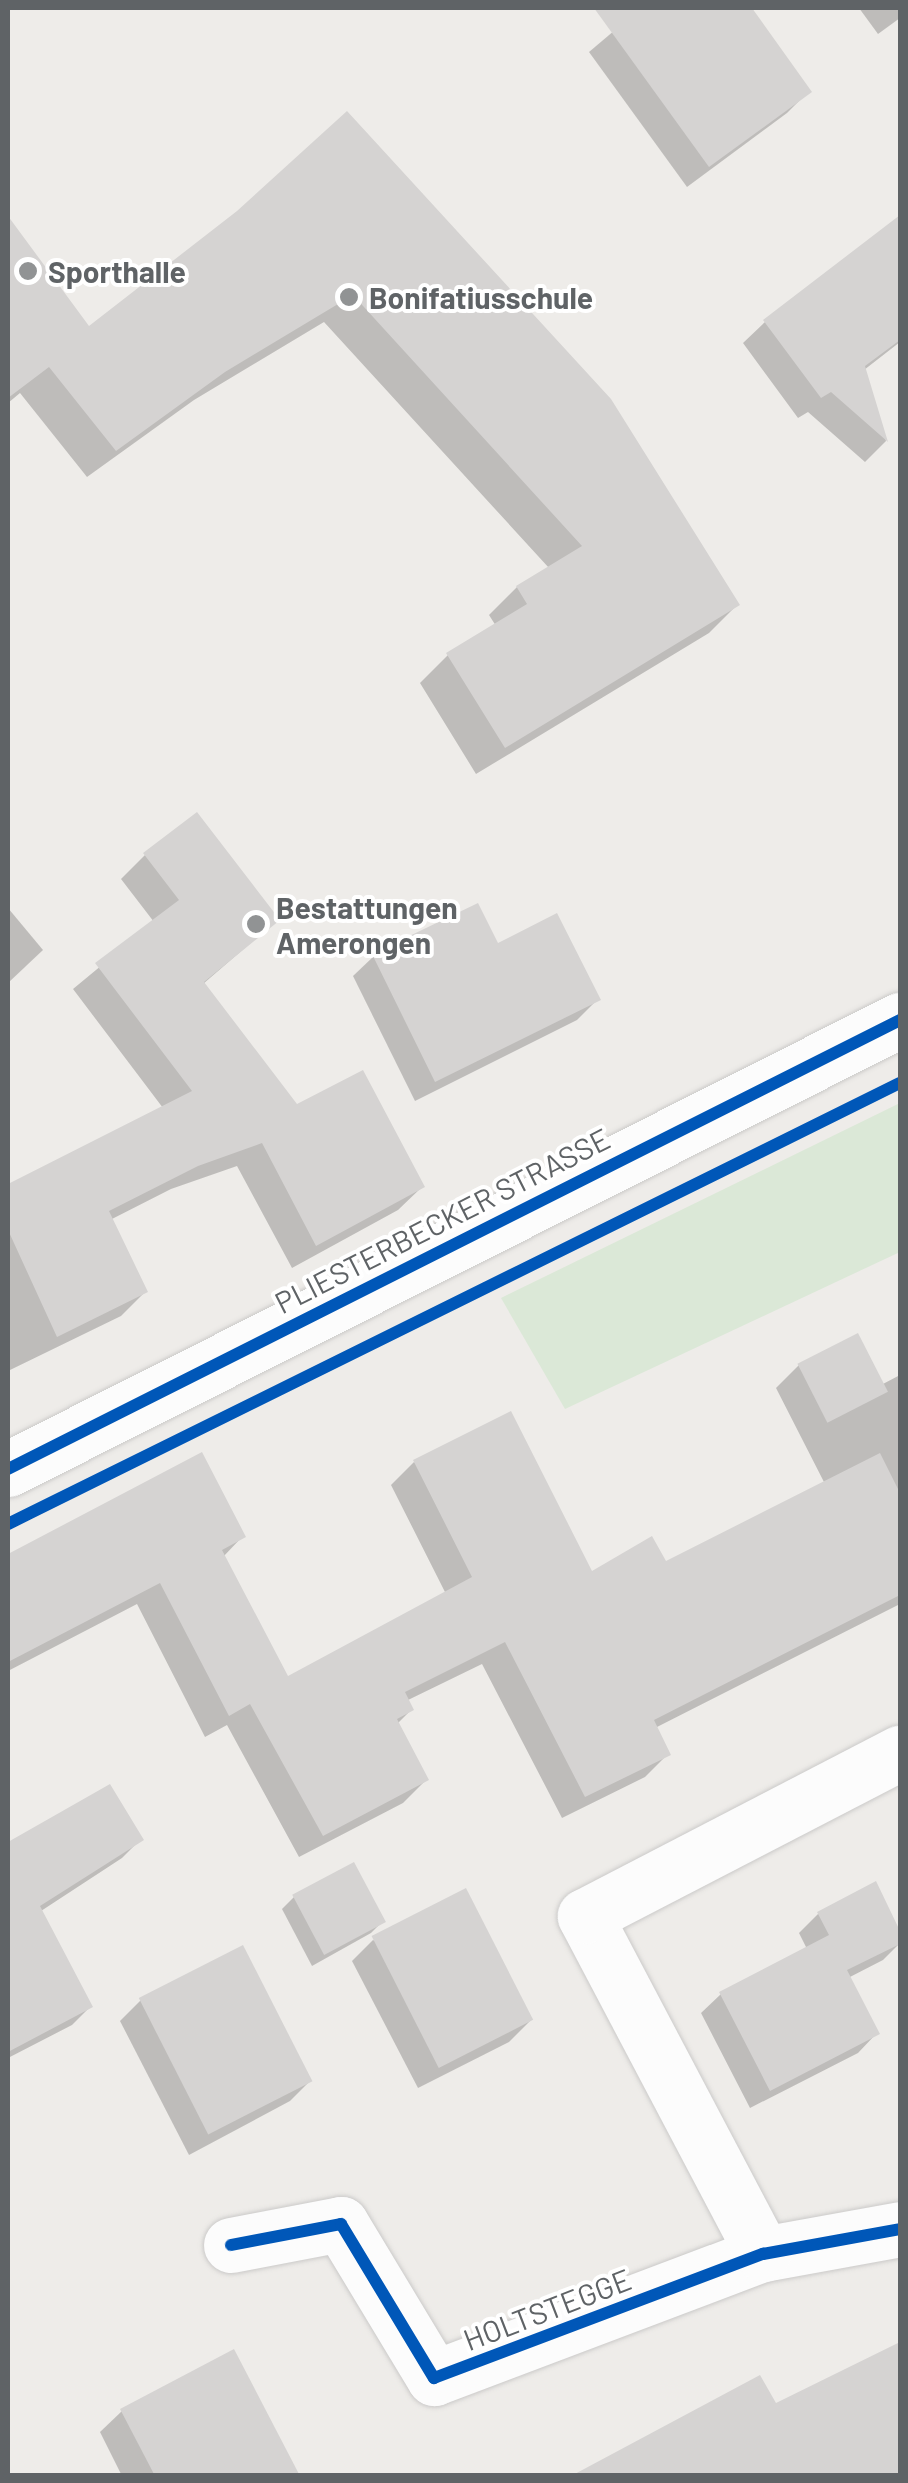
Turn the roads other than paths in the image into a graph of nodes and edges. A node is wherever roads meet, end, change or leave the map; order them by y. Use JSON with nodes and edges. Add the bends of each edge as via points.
{"nodes":[{"id":1,"x":900,"y":1020,"type":"edge"},
{"id":2,"x":8,"y":1469,"type":"edge"},
{"id":3,"x":900,"y":1753,"type":"edge"},
{"id":4,"x":900,"y":2228,"type":"edge"},
{"id":5,"x":231,"y":2245,"type":"dead end"},
{"id":6,"x":763,"y":2254,"type":"junction"}],
"edges":[{"from":1,"to":2,"type":"street","name":"PLIESTERBECKER STRASSE"},
{"from":3,"to":6,"type":"street","via":[[585,1916]]},
{"from":4,"to":6,"type":"street","name":"HOLTSTEGGE"},
{"from":5,"to":6,"type":"street","name":"HOLTSTEGGE","via":[[341,2224],[434,2378]]}]}
